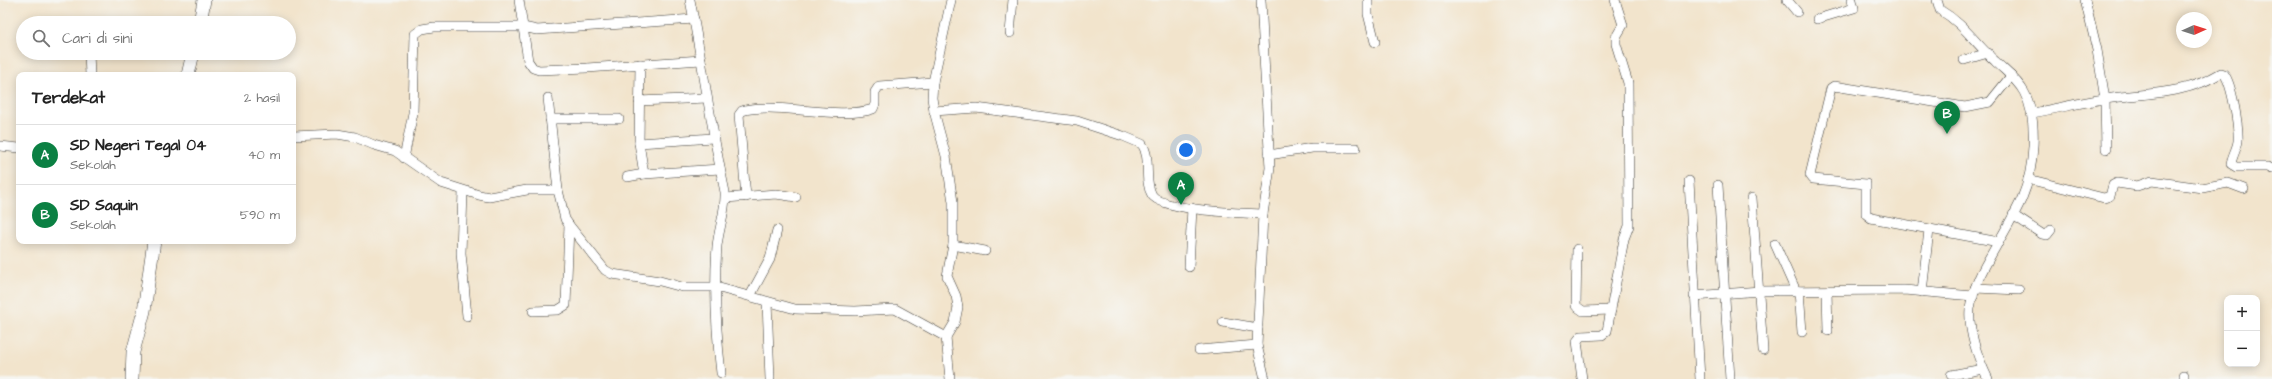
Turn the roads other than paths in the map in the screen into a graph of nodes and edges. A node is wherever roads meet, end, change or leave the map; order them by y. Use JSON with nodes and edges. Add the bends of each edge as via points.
{"nodes":[{"id":1,"x":204,"y":0,"type":"edge"},
{"id":2,"x":519,"y":0,"type":"edge"},
{"id":3,"x":690,"y":0,"type":"edge"},
{"id":4,"x":951,"y":0,"type":"edge"},
{"id":5,"x":1013,"y":0,"type":"edge"},
{"id":6,"x":1261,"y":0,"type":"edge"},
{"id":7,"x":1368,"y":0,"type":"edge"},
{"id":8,"x":1615,"y":0,"type":"edge"},
{"id":9,"x":1787,"y":0,"type":"edge"},
{"id":10,"x":1852,"y":0,"type":"edge"},
{"id":11,"x":1937,"y":0,"type":"edge"},
{"id":12,"x":2085,"y":0,"type":"edge"},
{"id":13,"x":1796,"y":12,"type":"dead end"},
{"id":14,"x":201,"y":16,"type":"edge"},
{"id":15,"x":694,"y":19,"type":"junction"},
{"id":16,"x":1817,"y":19,"type":"dead end"},
{"id":17,"x":523,"y":27,"type":"junction"},
{"id":18,"x":1010,"y":33,"type":"dead end"},
{"id":19,"x":1374,"y":42,"type":"dead end"},
{"id":20,"x":1988,"y":53,"type":"junction"},
{"id":21,"x":89,"y":60,"type":"edge"},
{"id":22,"x":191,"y":60,"type":"edge"},
{"id":23,"x":701,"y":60,"type":"junction"},
{"id":24,"x":1964,"y":60,"type":"dead end"},
{"id":25,"x":640,"y":64,"type":"junction"},
{"id":26,"x":90,"y":72,"type":"edge"},
{"id":27,"x":189,"y":72,"type":"edge"},
{"id":28,"x":2011,"y":76,"type":"junction"},
{"id":29,"x":933,"y":82,"type":"junction"},
{"id":30,"x":548,"y":98,"type":"dead end"},
{"id":31,"x":707,"y":98,"type":"junction"},
{"id":32,"x":2105,"y":99,"type":"junction"},
{"id":33,"x":639,"y":101,"type":"junction"},
{"id":34,"x":934,"y":111,"type":"junction"},
{"id":35,"x":2032,"y":113,"type":"junction"},
{"id":36,"x":550,"y":119,"type":"junction"},
{"id":37,"x":619,"y":119,"type":"dead end"},
{"id":38,"x":296,"y":136,"type":"edge"},
{"id":39,"x":713,"y":138,"type":"junction"},
{"id":40,"x":639,"y":143,"type":"junction"},
{"id":41,"x":0,"y":146,"type":"edge"},
{"id":42,"x":16,"y":148,"type":"edge"},
{"id":43,"x":1356,"y":148,"type":"dead end"},
{"id":44,"x":2106,"y":149,"type":"dead end"},
{"id":45,"x":1269,"y":154,"type":"junction"},
{"id":46,"x":404,"y":158,"type":"junction"},
{"id":47,"x":720,"y":169,"type":"junction"},
{"id":48,"x":2272,"y":169,"type":"edge"},
{"id":49,"x":644,"y":174,"type":"junction"},
{"id":50,"x":627,"y":177,"type":"dead end"},
{"id":51,"x":2028,"y":179,"type":"junction"},
{"id":52,"x":1689,"y":181,"type":"dead end"},
{"id":53,"x":1718,"y":185,"type":"dead end"},
{"id":54,"x":2244,"y":189,"type":"dead end"},
{"id":55,"x":558,"y":190,"type":"junction"},
{"id":56,"x":463,"y":191,"type":"junction"},
{"id":57,"x":746,"y":197,"type":"junction"},
{"id":58,"x":796,"y":197,"type":"dead end"},
{"id":59,"x":726,"y":198,"type":"junction"},
{"id":60,"x":1752,"y":198,"type":"dead end"},
{"id":61,"x":1192,"y":208,"type":"junction"},
{"id":62,"x":1263,"y":214,"type":"junction"},
{"id":63,"x":2013,"y":215,"type":"junction"},
{"id":64,"x":569,"y":225,"type":"junction"},
{"id":65,"x":777,"y":230,"type":"dead end"},
{"id":66,"x":1929,"y":230,"type":"junction"},
{"id":67,"x":2052,"y":230,"type":"dead end"},
{"id":68,"x":1999,"y":242,"type":"junction"},
{"id":69,"x":154,"y":244,"type":"edge"},
{"id":70,"x":1775,"y":244,"type":"dead end"},
{"id":71,"x":953,"y":245,"type":"junction"},
{"id":72,"x":1577,"y":249,"type":"dead end"},
{"id":73,"x":985,"y":251,"type":"dead end"},
{"id":74,"x":1189,"y":266,"type":"dead end"},
{"id":75,"x":716,"y":287,"type":"junction"},
{"id":76,"x":2019,"y":290,"type":"dead end"},
{"id":77,"x":1797,"y":291,"type":"junction"},
{"id":78,"x":1827,"y":291,"type":"junction"},
{"id":79,"x":1760,"y":292,"type":"junction"},
{"id":80,"x":1922,"y":292,"type":"junction"},
{"id":81,"x":1974,"y":292,"type":"junction"},
{"id":82,"x":1725,"y":294,"type":"junction"},
{"id":83,"x":750,"y":296,"type":"junction"},
{"id":84,"x":1694,"y":296,"type":"junction"},
{"id":85,"x":767,"y":302,"type":"junction"},
{"id":86,"x":1611,"y":310,"type":"junction"},
{"id":87,"x":533,"y":311,"type":"dead end"},
{"id":88,"x":467,"y":316,"type":"dead end"},
{"id":89,"x":1223,"y":322,"type":"dead end"},
{"id":90,"x":1258,"y":328,"type":"junction"},
{"id":91,"x":1828,"y":331,"type":"dead end"},
{"id":92,"x":1802,"y":332,"type":"dead end"},
{"id":93,"x":946,"y":337,"type":"junction"},
{"id":94,"x":1258,"y":345,"type":"junction"},
{"id":95,"x":1200,"y":350,"type":"dead end"},
{"id":96,"x":1763,"y":350,"type":"dead end"},
{"id":97,"x":1983,"y":369,"type":"junction"},
{"id":98,"x":721,"y":373,"type":"dead end"},
{"id":99,"x":1951,"y":374,"type":"dead end"},
{"id":100,"x":132,"y":379,"type":"edge"},
{"id":101,"x":770,"y":379,"type":"edge"},
{"id":102,"x":950,"y":379,"type":"edge"},
{"id":103,"x":1265,"y":379,"type":"edge"},
{"id":104,"x":1582,"y":379,"type":"edge"},
{"id":105,"x":1700,"y":379,"type":"edge"},
{"id":106,"x":1730,"y":379,"type":"edge"},
{"id":107,"x":1988,"y":379,"type":"edge"}],
"edges":[{"from":1,"to":14,"type":"street"},
{"from":2,"to":17,"type":"street"},
{"from":3,"to":15,"type":"street"},
{"from":4,"to":29,"type":"street"},
{"from":5,"to":18,"type":"street"},
{"from":6,"to":45,"type":"street"},
{"from":7,"to":19,"type":"street"},
{"from":8,"to":86,"type":"street","via":[[1623,25],[1616,37],[1616,44],[1628,83],[1629,226],[1624,239]]},
{"from":9,"to":13,"type":"street"},
{"from":10,"to":16,"type":"street","via":[[1854,8]]},
{"from":11,"to":20,"type":"street","via":[[1940,10],[1954,18]]},
{"from":12,"to":32,"type":"street"},
{"from":15,"to":17,"type":"street","via":[[537,30]]},
{"from":15,"to":23,"type":"street"},
{"from":17,"to":25,"type":"street","via":[[528,61],[533,68],[587,68]]},
{"from":17,"to":46,"type":"street","via":[[434,27],[417,31],[414,39],[413,113]]},
{"from":20,"to":24,"type":"street"},
{"from":20,"to":28,"type":"street"},
{"from":21,"to":26,"type":"street"},
{"from":22,"to":27,"type":"street"},
{"from":23,"to":25,"type":"street"},
{"from":23,"to":31,"type":"street"},
{"from":25,"to":33,"type":"street"},
{"from":28,"to":35,"type":"street","via":[[2024,93]]},
{"from":28,"to":66,"type":"street","via":[[1990,102],[1965,107],[1834,86],[1829,90],[1811,177],[1863,182],[1866,187],[1866,214],[1871,218]]},
{"from":29,"to":34,"type":"street"},
{"from":29,"to":57,"type":"street","via":[[879,86],[874,92],[876,104],[873,109],[867,110],[743,110],[739,115]]},
{"from":30,"to":36,"type":"street"},
{"from":31,"to":33,"type":"street"},
{"from":31,"to":39,"type":"street"},
{"from":32,"to":35,"type":"street"},
{"from":32,"to":44,"type":"street"},
{"from":32,"to":48,"type":"street","via":[[2163,93],[2203,84],[2221,73],[2224,74],[2234,105],[2238,132],[2237,149],[2231,164],[2236,167]]},
{"from":33,"to":40,"type":"street"},
{"from":34,"to":61,"type":"street","via":[[976,108],[1064,119],[1136,140],[1145,148],[1152,195],[1166,203]]},
{"from":34,"to":71,"type":"street","via":[[952,191]]},
{"from":35,"to":51,"type":"street","via":[[2033,148]]},
{"from":36,"to":37,"type":"street"},
{"from":36,"to":55,"type":"street"},
{"from":38,"to":46,"type":"street","via":[[349,135],[388,148]]},
{"from":39,"to":40,"type":"street"},
{"from":39,"to":47,"type":"street"},
{"from":40,"to":49,"type":"street"},
{"from":41,"to":42,"type":"street"},
{"from":43,"to":45,"type":"street","via":[[1312,148]]},
{"from":45,"to":62,"type":"street","via":[[1270,168]]},
{"from":46,"to":56,"type":"street","via":[[434,179]]},
{"from":47,"to":49,"type":"street"},
{"from":47,"to":59,"type":"street"},
{"from":49,"to":50,"type":"street"},
{"from":51,"to":54,"type":"street","via":[[2104,198],[2110,196],[2113,185],[2117,183],[2137,186],[2152,181],[2202,188],[2228,183]]},
{"from":51,"to":63,"type":"street"},
{"from":52,"to":84,"type":"street"},
{"from":53,"to":82,"type":"street"},
{"from":55,"to":56,"type":"street","via":[[528,190],[489,197]]},
{"from":55,"to":64,"type":"street","via":[[565,219]]},
{"from":56,"to":88,"type":"street","via":[[461,253]]},
{"from":57,"to":58,"type":"street","via":[[776,194]]},
{"from":57,"to":59,"type":"street"},
{"from":59,"to":75,"type":"street","via":[[718,237]]},
{"from":60,"to":79,"type":"street"},
{"from":61,"to":62,"type":"street"},
{"from":61,"to":74,"type":"street"},
{"from":62,"to":90,"type":"street"},
{"from":63,"to":67,"type":"street","via":[[2042,234],[2047,235]]},
{"from":63,"to":68,"type":"street"},
{"from":64,"to":75,"type":"street","via":[[608,272],[682,287]]},
{"from":64,"to":87,"type":"street","via":[[566,305],[558,310]]},
{"from":65,"to":83,"type":"street","via":[[770,259]]},
{"from":66,"to":68,"type":"street"},
{"from":66,"to":80,"type":"street"},
{"from":68,"to":81,"type":"street","via":[[1985,263]]},
{"from":69,"to":100,"type":"street","via":[[144,311],[133,352]]},
{"from":70,"to":77,"type":"street"},
{"from":71,"to":73,"type":"street"},
{"from":71,"to":93,"type":"street","via":[[947,276],[958,307],[955,322]]},
{"from":72,"to":86,"type":"street","via":[[1576,306],[1583,311]]},
{"from":75,"to":83,"type":"street"},
{"from":75,"to":98,"type":"street","via":[[717,341]]},
{"from":76,"to":81,"type":"street"},
{"from":77,"to":78,"type":"street"},
{"from":77,"to":79,"type":"street"},
{"from":77,"to":92,"type":"street"},
{"from":78,"to":80,"type":"street"},
{"from":78,"to":91,"type":"street"},
{"from":79,"to":82,"type":"street"},
{"from":79,"to":96,"type":"street"},
{"from":80,"to":81,"type":"street"},
{"from":81,"to":97,"type":"street","via":[[1970,323]]},
{"from":82,"to":84,"type":"street"},
{"from":82,"to":106,"type":"street"},
{"from":83,"to":85,"type":"street"},
{"from":84,"to":105,"type":"street"},
{"from":85,"to":93,"type":"street","via":[[817,311],[895,309]]},
{"from":85,"to":101,"type":"street"},
{"from":86,"to":104,"type":"street","via":[[1606,334],[1579,338]]},
{"from":89,"to":90,"type":"street"},
{"from":90,"to":94,"type":"street"},
{"from":93,"to":102,"type":"street"},
{"from":94,"to":95,"type":"street"},
{"from":94,"to":103,"type":"street"},
{"from":97,"to":99,"type":"street"},
{"from":97,"to":107,"type":"street"}]}
